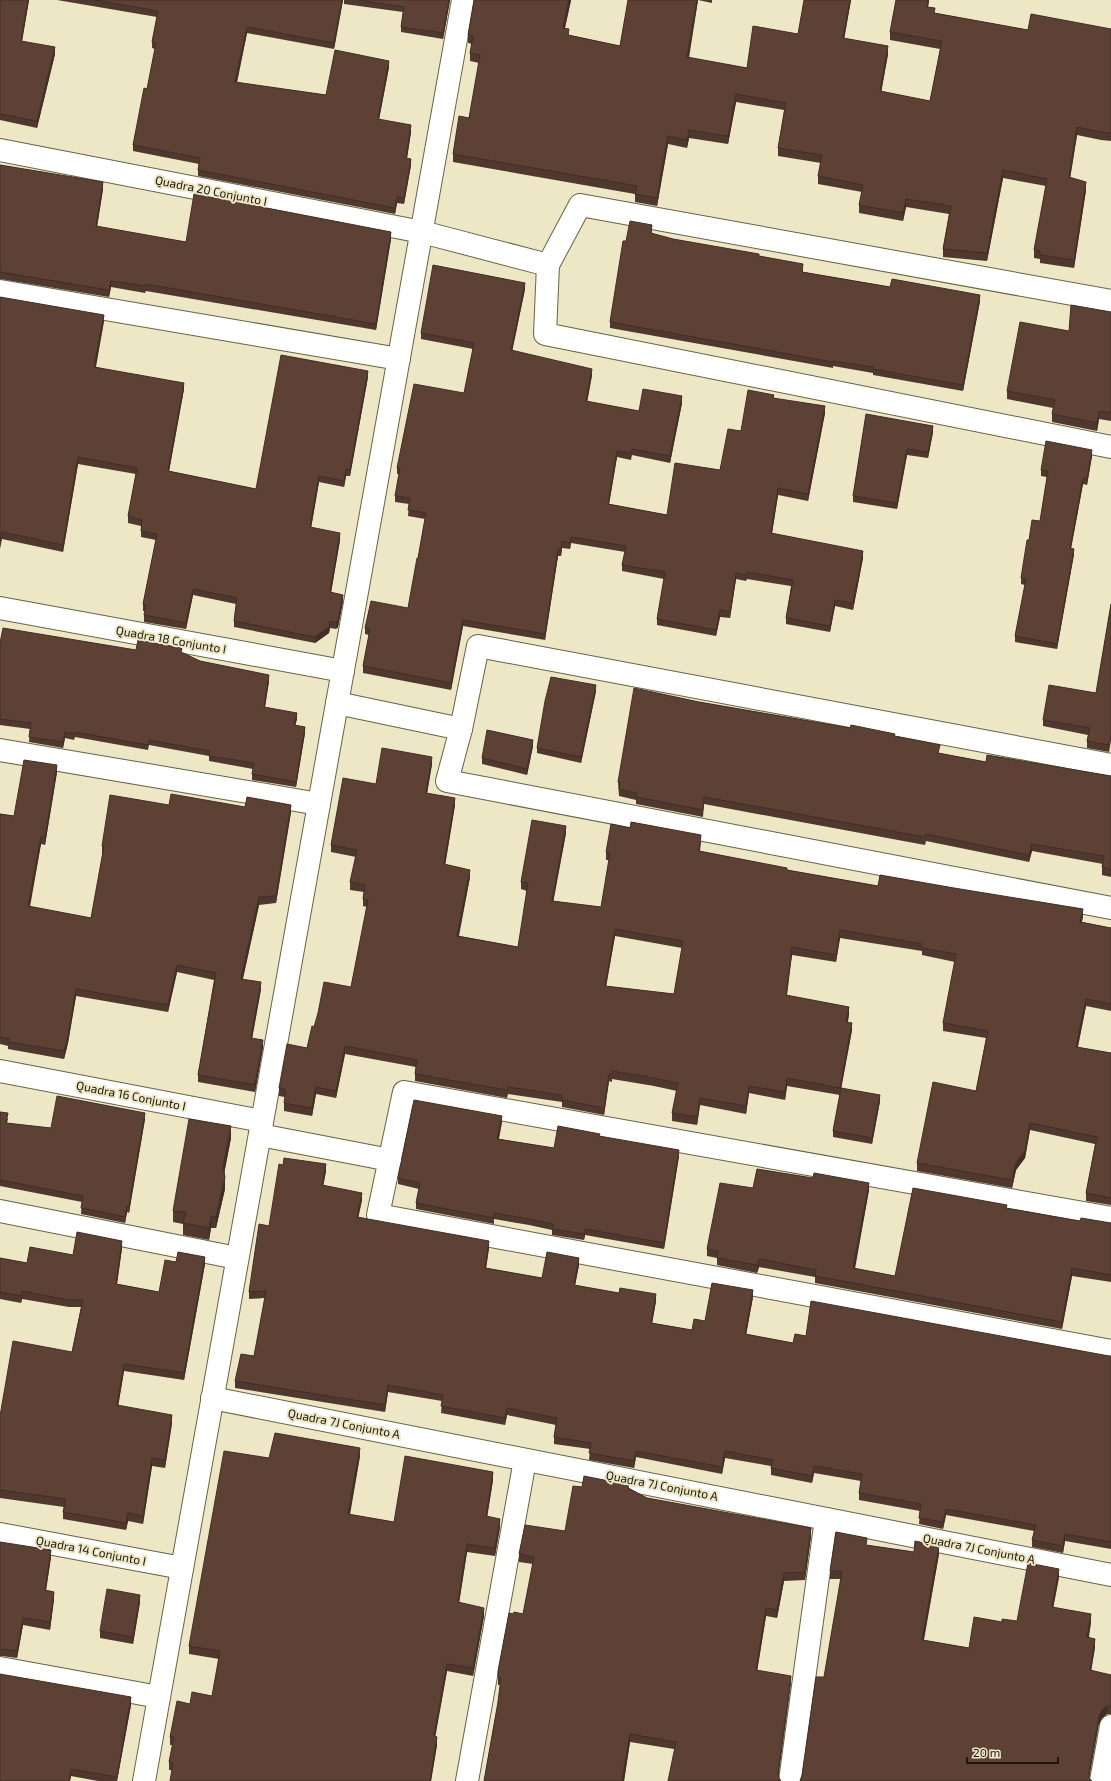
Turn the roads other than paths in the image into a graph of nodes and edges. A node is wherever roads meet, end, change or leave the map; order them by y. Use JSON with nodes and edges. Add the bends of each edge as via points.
{"nodes":[{"id":1,"x":463,"y":0,"type":"edge"},
{"id":2,"x":0,"y":150,"type":"edge"},
{"id":3,"x":422,"y":232,"type":"junction"},
{"id":4,"x":548,"y":265,"type":"junction"},
{"id":5,"x":0,"y":291,"type":"edge"},
{"id":6,"x":1111,"y":301,"type":"edge"},
{"id":7,"x":398,"y":359,"type":"junction"},
{"id":8,"x":1111,"y":448,"type":"edge"},
{"id":9,"x":0,"y":608,"type":"edge"},
{"id":10,"x":343,"y":671,"type":"junction"},
{"id":11,"x":337,"y":703,"type":"junction"},
{"id":12,"x":461,"y":729,"type":"junction"},
{"id":13,"x":0,"y":750,"type":"edge"},
{"id":14,"x":1111,"y":765,"type":"edge"},
{"id":15,"x":319,"y":804,"type":"junction"},
{"id":16,"x":1111,"y":908,"type":"edge"},
{"id":17,"x":0,"y":1071,"type":"edge"},
{"id":18,"x":261,"y":1128,"type":"junction"},
{"id":19,"x":390,"y":1160,"type":"junction"},
{"id":20,"x":0,"y":1211,"type":"edge"},
{"id":21,"x":1111,"y":1218,"type":"edge"},
{"id":22,"x":237,"y":1258,"type":"junction"},
{"id":23,"x":1111,"y":1351,"type":"edge"},
{"id":24,"x":212,"y":1398,"type":"junction"},
{"id":25,"x":525,"y":1460,"type":"junction"},
{"id":26,"x":826,"y":1519,"type":"junction"},
{"id":27,"x":0,"y":1534,"type":"edge"},
{"id":28,"x":182,"y":1568,"type":"junction"},
{"id":29,"x":1111,"y":1575,"type":"edge"},
{"id":30,"x":0,"y":1668,"type":"edge"},
{"id":31,"x":159,"y":1697,"type":"junction"},
{"id":32,"x":1111,"y":1726,"type":"edge"},
{"id":33,"x":144,"y":1781,"type":"edge"},
{"id":34,"x":467,"y":1781,"type":"edge"},
{"id":35,"x":790,"y":1781,"type":"edge"},
{"id":36,"x":1101,"y":1781,"type":"edge"}],
"edges":[{"from":1,"to":3,"type":"street"},
{"from":2,"to":3,"type":"street","name":"Quadra 20 Conjunto I"},
{"from":3,"to":4,"type":"street","name":"Quadra 20 Conjunto I"},
{"from":3,"to":7,"type":"street"},
{"from":4,"to":6,"type":"street","via":[[580,205]]},
{"from":4,"to":8,"type":"street","via":[[545,334]]},
{"from":5,"to":7,"type":"street"},
{"from":7,"to":10,"type":"street"},
{"from":9,"to":10,"type":"street","name":"Quadra 18 Conjunto I"},
{"from":10,"to":11,"type":"street"},
{"from":11,"to":12,"type":"street"},
{"from":11,"to":15,"type":"street"},
{"from":12,"to":14,"type":"street","via":[[478,646]]},
{"from":12,"to":16,"type":"street","via":[[447,781]]},
{"from":13,"to":15,"type":"street"},
{"from":15,"to":18,"type":"street"},
{"from":17,"to":18,"type":"street","name":"Quadra 16 Conjunto I"},
{"from":18,"to":19,"type":"street","name":"Quadra 16 Conjunto I"},
{"from":18,"to":22,"type":"street"},
{"from":19,"to":21,"type":"street","via":[[404,1092]]},
{"from":19,"to":23,"type":"street","via":[[378,1215]]},
{"from":20,"to":22,"type":"street"},
{"from":22,"to":24,"type":"street"},
{"from":24,"to":25,"type":"street","name":"Quadra 7J Conjunto A"},
{"from":24,"to":28,"type":"street"},
{"from":25,"to":26,"type":"street","name":"Quadra 7J Conjunto A"},
{"from":25,"to":34,"type":"street"},
{"from":26,"to":29,"type":"street","name":"Quadra 7J Conjunto A"},
{"from":26,"to":35,"type":"street"},
{"from":27,"to":28,"type":"street","name":"Quadra 14 Conjunto I"},
{"from":28,"to":31,"type":"street"},
{"from":30,"to":31,"type":"street"},
{"from":31,"to":33,"type":"street"},
{"from":32,"to":36,"type":"street"}]}
